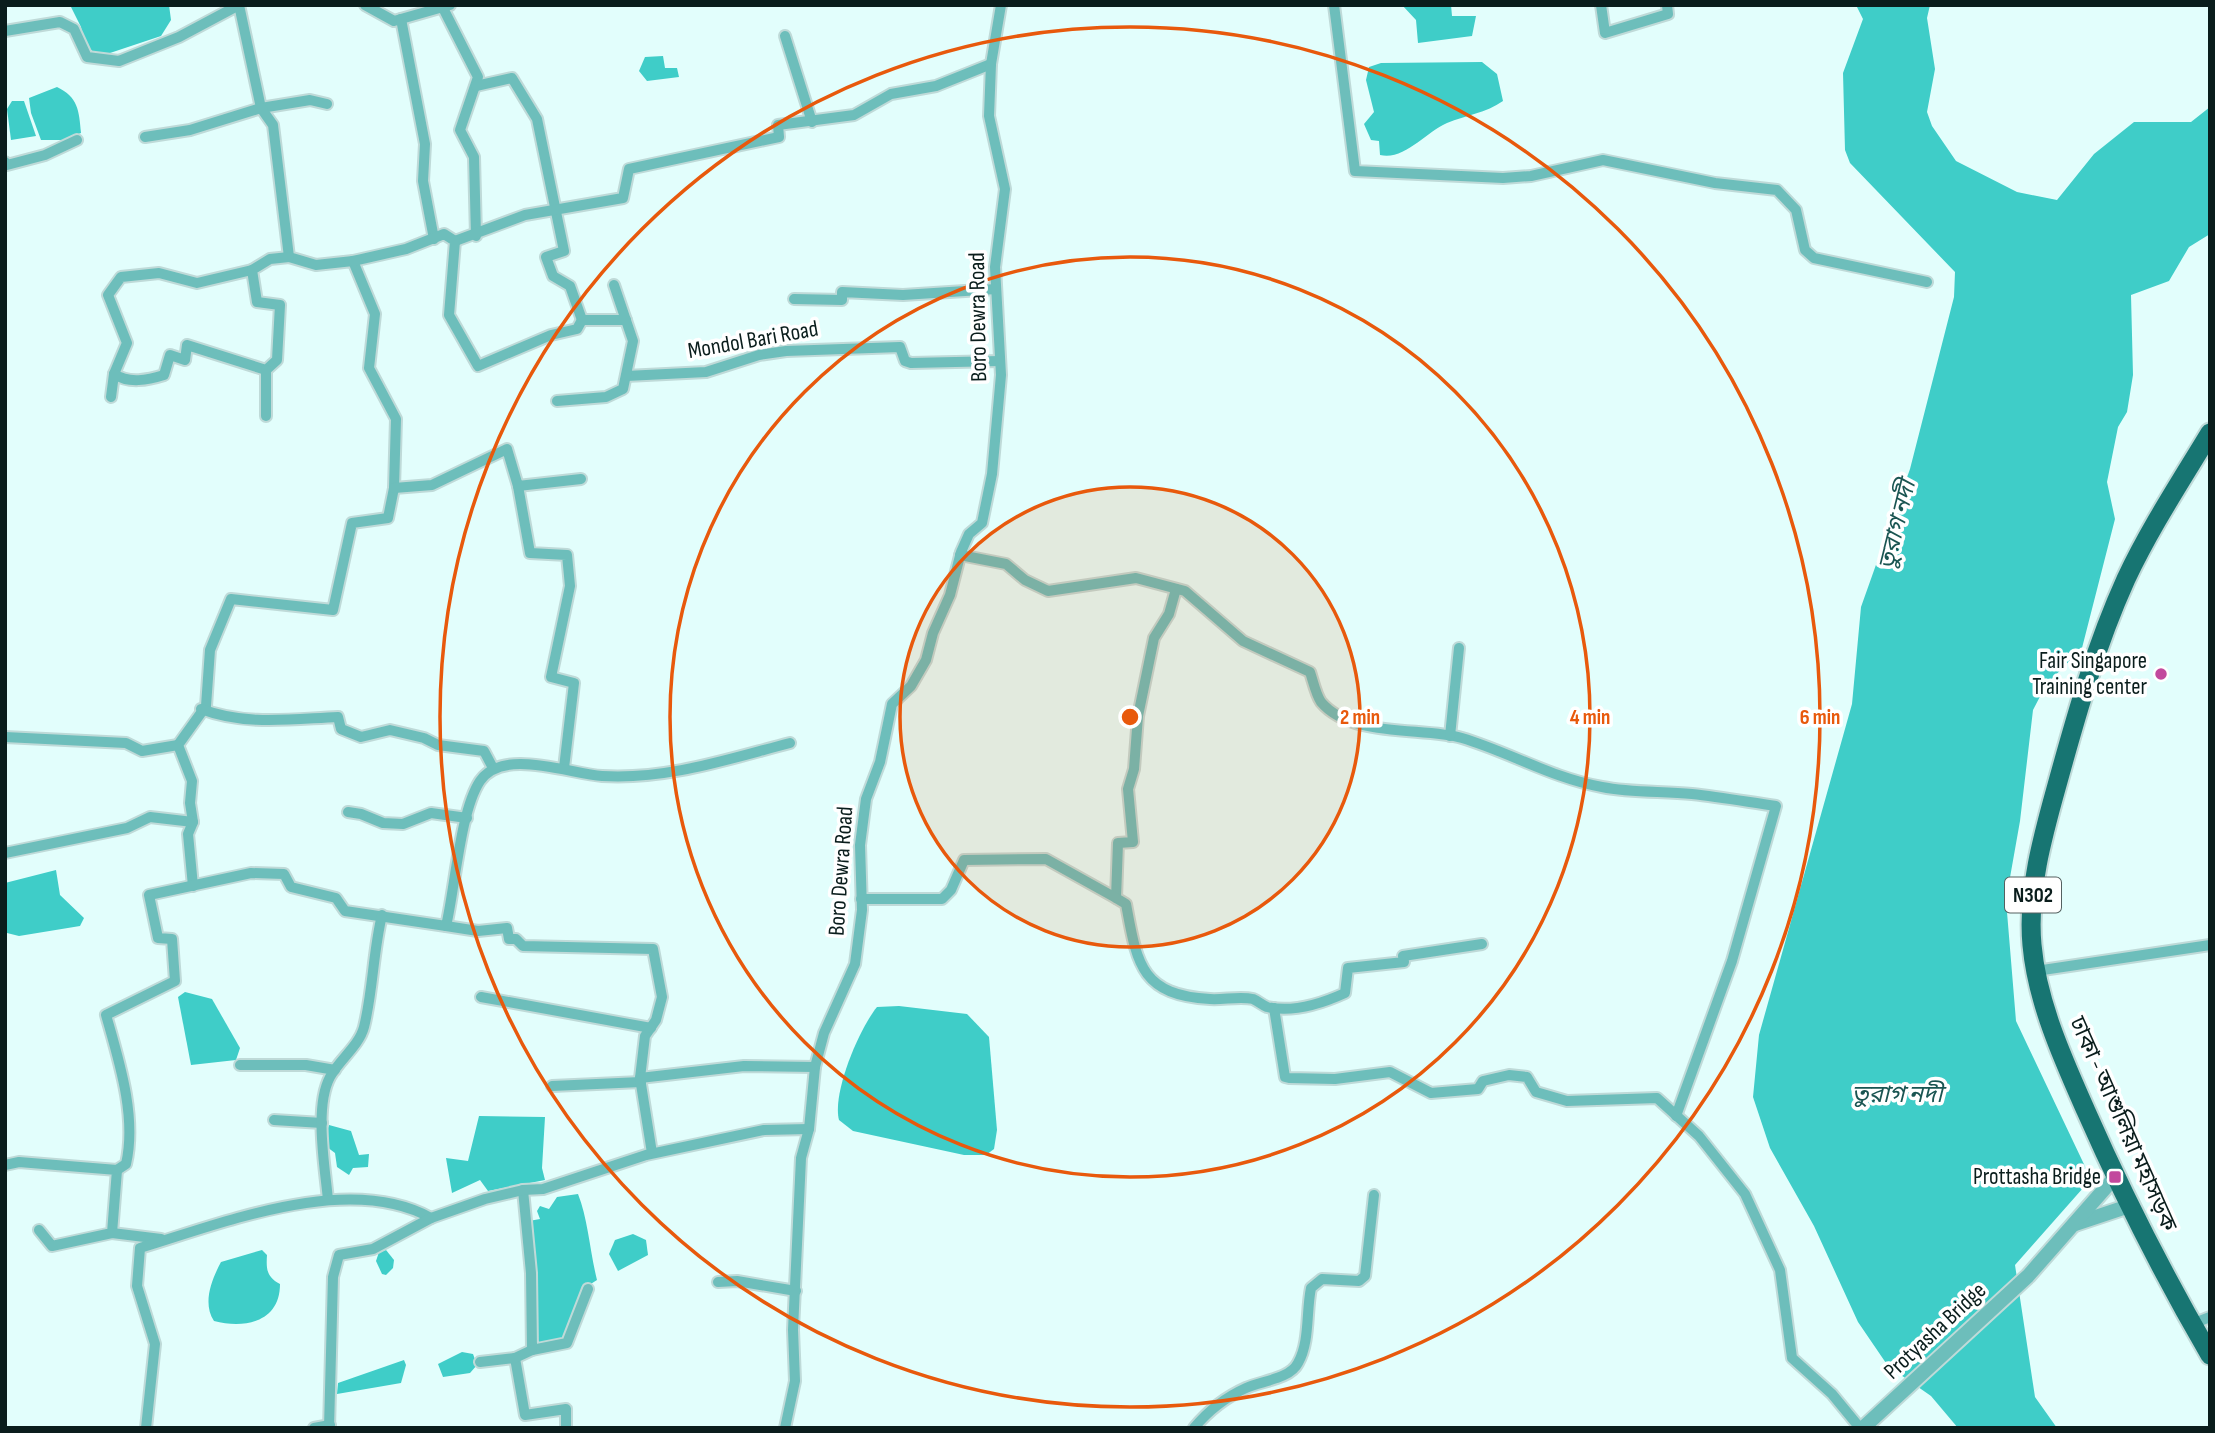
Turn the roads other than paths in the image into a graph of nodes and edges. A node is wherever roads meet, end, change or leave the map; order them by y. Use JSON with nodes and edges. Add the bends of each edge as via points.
{"nodes":[{"id":1,"x":239,"y":5,"type":"edge"},
{"id":2,"x":365,"y":5,"type":"edge"},
{"id":3,"x":1001,"y":5,"type":"edge"},
{"id":4,"x":1334,"y":5,"type":"edge"},
{"id":5,"x":1601,"y":5,"type":"edge"},
{"id":6,"x":1667,"y":5,"type":"edge"},
{"id":7,"x":448,"y":6,"type":"edge"},
{"id":8,"x":401,"y":19,"type":"junction"},
{"id":9,"x":5,"y":31,"type":"edge"},
{"id":10,"x":785,"y":36,"type":"dead end"},
{"id":11,"x":990,"y":64,"type":"junction"},
{"id":12,"x":476,"y":86,"type":"junction"},
{"id":13,"x":327,"y":104,"type":"dead end"},
{"id":14,"x":261,"y":108,"type":"junction"},
{"id":15,"x":813,"y":122,"type":"junction"},
{"id":16,"x":145,"y":137,"type":"dead end"},
{"id":17,"x":77,"y":140,"type":"dead end"},
{"id":18,"x":5,"y":162,"type":"edge"},
{"id":19,"x":555,"y":210,"type":"junction"},
{"id":20,"x":477,"y":236,"type":"junction"},
{"id":21,"x":434,"y":239,"type":"junction"},
{"id":22,"x":455,"y":241,"type":"junction"},
{"id":23,"x":289,"y":257,"type":"junction"},
{"id":24,"x":353,"y":261,"type":"junction"},
{"id":25,"x":252,"y":270,"type":"junction"},
{"id":26,"x":1927,"y":282,"type":"dead end"},
{"id":27,"x":614,"y":285,"type":"dead end"},
{"id":28,"x":996,"y":289,"type":"junction"},
{"id":29,"x":794,"y":299,"type":"dead end"},
{"id":30,"x":582,"y":320,"type":"junction"},
{"id":31,"x":626,"y":320,"type":"junction"},
{"id":32,"x":1000,"y":361,"type":"junction"},
{"id":33,"x":267,"y":370,"type":"junction"},
{"id":34,"x":114,"y":374,"type":"junction"},
{"id":35,"x":626,"y":376,"type":"junction"},
{"id":36,"x":111,"y":397,"type":"dead end"},
{"id":37,"x":557,"y":401,"type":"dead end"},
{"id":38,"x":266,"y":416,"type":"dead end"},
{"id":39,"x":2210,"y":433,"type":"edge"},
{"id":40,"x":581,"y":479,"type":"dead end"},
{"id":41,"x":518,"y":486,"type":"junction"},
{"id":42,"x":394,"y":488,"type":"junction"},
{"id":43,"x":960,"y":555,"type":"junction"},
{"id":44,"x":1175,"y":589,"type":"junction"},
{"id":45,"x":1459,"y":648,"type":"dead end"},
{"id":46,"x":201,"y":709,"type":"junction"},
{"id":47,"x":1450,"y":736,"type":"junction"},
{"id":48,"x":5,"y":737,"type":"edge"},
{"id":49,"x":790,"y":743,"type":"dead end"},
{"id":50,"x":178,"y":745,"type":"junction"},
{"id":51,"x":493,"y":768,"type":"junction"},
{"id":52,"x":564,"y":768,"type":"junction"},
{"id":53,"x":348,"y":812,"type":"dead end"},
{"id":54,"x":467,"y":818,"type":"junction"},
{"id":55,"x":194,"y":822,"type":"junction"},
{"id":56,"x":5,"y":853,"type":"edge"},
{"id":57,"x":193,"y":886,"type":"junction"},
{"id":58,"x":1116,"y":898,"type":"junction"},
{"id":59,"x":861,"y":899,"type":"junction"},
{"id":60,"x":382,"y":915,"type":"junction"},
{"id":61,"x":446,"y":926,"type":"junction"},
{"id":62,"x":1482,"y":944,"type":"dead end"},
{"id":63,"x":2210,"y":945,"type":"edge"},
{"id":64,"x":2036,"y":971,"type":"junction"},
{"id":65,"x":481,"y":997,"type":"dead end"},
{"id":66,"x":1274,"y":1008,"type":"junction"},
{"id":67,"x":651,"y":1028,"type":"junction"},
{"id":68,"x":240,"y":1065,"type":"dead end"},
{"id":69,"x":815,"y":1067,"type":"junction"},
{"id":70,"x":335,"y":1070,"type":"junction"},
{"id":71,"x":640,"y":1080,"type":"junction"},
{"id":72,"x":552,"y":1086,"type":"dead end"},
{"id":73,"x":1676,"y":1116,"type":"junction"},
{"id":74,"x":274,"y":1120,"type":"dead end"},
{"id":75,"x":322,"y":1123,"type":"junction"},
{"id":76,"x":809,"y":1129,"type":"junction"},
{"id":77,"x":652,"y":1153,"type":"junction"},
{"id":78,"x":5,"y":1166,"type":"edge"},
{"id":79,"x":117,"y":1170,"type":"junction"},
{"id":80,"x":2115,"y":1177,"type":"junction"},
{"id":81,"x":523,"y":1189,"type":"junction"},
{"id":82,"x":1374,"y":1195,"type":"dead end"},
{"id":83,"x":328,"y":1200,"type":"junction"},
{"id":84,"x":2129,"y":1206,"type":"junction"},
{"id":85,"x":431,"y":1218,"type":"junction"},
{"id":86,"x":2073,"y":1225,"type":"junction"},
{"id":87,"x":40,"y":1230,"type":"dead end"},
{"id":88,"x":112,"y":1233,"type":"junction"},
{"id":89,"x":167,"y":1240,"type":"junction"},
{"id":90,"x":718,"y":1282,"type":"dead end"},
{"id":91,"x":588,"y":1289,"type":"dead end"},
{"id":92,"x":796,"y":1291,"type":"junction"},
{"id":93,"x":2201,"y":1321,"type":"edge"},
{"id":94,"x":532,"y":1350,"type":"junction"},
{"id":95,"x":2210,"y":1355,"type":"edge"},
{"id":96,"x":515,"y":1358,"type":"junction"},
{"id":97,"x":480,"y":1362,"type":"dead end"},
{"id":98,"x":1865,"y":1425,"type":"edge"},
{"id":99,"x":330,"y":1426,"type":"edge"},
{"id":100,"x":146,"y":1428,"type":"edge"},
{"id":101,"x":314,"y":1428,"type":"edge"},
{"id":102,"x":566,"y":1428,"type":"edge"},
{"id":103,"x":785,"y":1428,"type":"edge"},
{"id":104,"x":1195,"y":1428,"type":"edge"}],
"edges":[{"from":1,"to":9,"type":"street","via":[[119,61],[88,57],[74,29],[60,22]]},
{"from":1,"to":14,"type":"street"},
{"from":2,"to":8,"type":"street","via":[[394,21]]},
{"from":3,"to":11,"type":"street","name":"Boro Dewra Road"},
{"from":4,"to":26,"type":"street","via":[[1354,171],[1503,178],[1596,160],[1777,190],[1796,210],[1805,250],[1814,258]]},
{"from":5,"to":6,"type":"street","via":[[1605,33],[1668,14]]},
{"from":7,"to":8,"type":"street"},
{"from":7,"to":12,"type":"street","via":[[478,78]]},
{"from":8,"to":21,"type":"street","via":[[425,144],[423,181]]},
{"from":10,"to":15,"type":"street"},
{"from":11,"to":15,"type":"street","via":[[936,86],[891,94],[854,115]]},
{"from":11,"to":28,"type":"street","name":"Boro Dewra Road","via":[[989,116],[1005,188]]},
{"from":12,"to":19,"type":"street","via":[[512,78],[537,119]]},
{"from":12,"to":20,"type":"street","via":[[460,130],[474,158]]},
{"from":13,"to":14,"type":"street","via":[[310,100]]},
{"from":14,"to":16,"type":"street","via":[[190,130]]},
{"from":14,"to":23,"type":"street","via":[[273,125]]},
{"from":15,"to":19,"type":"street","via":[[778,125],[779,137],[629,169],[623,198]]},
{"from":17,"to":18,"type":"street","via":[[45,155]]},
{"from":19,"to":20,"type":"street","via":[[525,215]]},
{"from":19,"to":30,"type":"street","via":[[564,251],[546,257],[553,276],[570,286]]},
{"from":20,"to":22,"type":"street"},
{"from":21,"to":22,"type":"street","via":[[444,234]]},
{"from":21,"to":24,"type":"street"},
{"from":22,"to":30,"type":"street","via":[[449,315],[478,366],[551,335],[578,329]]},
{"from":23,"to":24,"type":"street","via":[[316,265]]},
{"from":23,"to":25,"type":"street","via":[[270,259]]},
{"from":24,"to":42,"type":"street","via":[[375,314],[369,368],[396,419]]},
{"from":25,"to":33,"type":"street","via":[[257,302],[280,305],[277,360]]},
{"from":25,"to":34,"type":"street","via":[[197,283],[159,273],[121,277],[108,295],[127,343]]},
{"from":27,"to":31,"type":"street"},
{"from":28,"to":29,"type":"street","via":[[903,295],[842,292],[842,300]]},
{"from":28,"to":32,"type":"street","name":"Boro Dewra Road"},
{"from":30,"to":31,"type":"street"},
{"from":31,"to":35,"type":"street","via":[[634,341]]},
{"from":32,"to":35,"type":"street","name":"Mondol Bari Road","via":[[911,363],[905,361],[900,347],[839,347],[759,355],[706,372]]},
{"from":32,"to":43,"type":"street","name":"Boro Dewra Road","via":[[988,501],[982,523],[969,534]]},
{"from":33,"to":34,"type":"street","via":[[187,345],[185,360],[170,355],[164,375],[122,380]]},
{"from":33,"to":38,"type":"street"},
{"from":34,"to":36,"type":"street"},
{"from":35,"to":37,"type":"street","via":[[618,394]]},
{"from":39,"to":64,"type":"highway","name":"ঢাকা - আশুলিয়া মহাসড়ক","number":"N302","via":[[2130,571],[2088,678],[2035,881],[2031,914]]},
{"from":40,"to":41,"type":"street"},
{"from":41,"to":42,"type":"street","via":[[507,449],[432,485]]},
{"from":41,"to":52,"type":"street","via":[[530,553],[568,555],[570,586],[551,677],[574,683]]},
{"from":42,"to":46,"type":"street","via":[[388,518],[352,523],[333,610],[231,598],[210,650],[206,706]]},
{"from":43,"to":44,"type":"street","via":[[1006,564],[1048,591],[1136,578]]},
{"from":43,"to":59,"type":"street","name":"Boro Dewra Road","via":[[926,660],[911,686],[892,704],[887,718],[880,762],[866,799],[860,845]]},
{"from":44,"to":47,"type":"street","via":[[1185,592],[1243,641],[1310,672],[1321,701],[1340,716],[1404,733]]},
{"from":44,"to":58,"type":"street","via":[[1154,638],[1138,716],[1128,789],[1133,842],[1118,842]]},
{"from":45,"to":47,"type":"street"},
{"from":46,"to":50,"type":"street"},
{"from":46,"to":51,"type":"street","via":[[223,717],[265,721],[338,718],[341,729],[361,737],[390,730],[438,745],[484,751]]},
{"from":47,"to":73,"type":"street","via":[[1601,787],[1776,806],[1732,961]]},
{"from":48,"to":50,"type":"street","via":[[126,743],[142,751]]},
{"from":49,"to":52,"type":"street","via":[[659,776],[599,776]]},
{"from":50,"to":55,"type":"street","via":[[192,781]]},
{"from":51,"to":52,"type":"street","via":[[542,764]]},
{"from":51,"to":54,"type":"street","via":[[480,781]]},
{"from":53,"to":54,"type":"street","via":[[383,823],[403,824],[431,813]]},
{"from":54,"to":61,"type":"street"},
{"from":55,"to":56,"type":"street","via":[[150,817],[127,828]]},
{"from":55,"to":57,"type":"street","via":[[188,834]]},
{"from":57,"to":60,"type":"street","via":[[251,873],[284,874],[290,887],[335,898],[345,911]]},
{"from":57,"to":79,"type":"street","via":[[149,895],[158,938],[172,939],[175,981],[106,1015],[130,1144],[126,1164]]},
{"from":58,"to":59,"type":"street","via":[[1046,859],[1018,858],[964,860],[942,899]]},
{"from":58,"to":66,"type":"street","via":[[1126,904],[1137,960],[1154,982],[1172,993],[1194,998],[1254,999]]},
{"from":59,"to":69,"type":"street","name":"Boro Dewra Road","via":[[855,964],[824,1033]]},
{"from":60,"to":61,"type":"street"},
{"from":60,"to":70,"type":"street","via":[[363,1031]]},
{"from":61,"to":67,"type":"street","via":[[478,931],[508,928],[509,939],[523,946],[653,948],[662,997]]},
{"from":62,"to":66,"type":"street","via":[[1403,956],[1404,962],[1348,968],[1345,993],[1301,1007]]},
{"from":63,"to":64,"type":"street"},
{"from":64,"to":80,"type":"highway","name":"ঢাকা - আশুলিয়া মহাসড়ক","number":"N302","via":[[2068,1070]]},
{"from":65,"to":67,"type":"street"},
{"from":66,"to":73,"type":"street","via":[[1285,1077],[1335,1079],[1390,1072],[1431,1093],[1444,1094],[1478,1089],[1483,1081],[1514,1075],[1527,1077],[1536,1092],[1567,1101],[1657,1098]]},
{"from":67,"to":71,"type":"street","via":[[645,1036]]},
{"from":68,"to":70,"type":"street"},
{"from":69,"to":71,"type":"street","via":[[744,1066]]},
{"from":69,"to":76,"type":"street","name":"Boro Dewra Road"},
{"from":70,"to":75,"type":"street"},
{"from":71,"to":72,"type":"street"},
{"from":71,"to":77,"type":"street"},
{"from":73,"to":98,"type":"street","via":[[1699,1136],[1745,1194],[1780,1270],[1792,1358]]},
{"from":74,"to":75,"type":"street"},
{"from":75,"to":83,"type":"street"},
{"from":76,"to":77,"type":"street","via":[[764,1130]]},
{"from":76,"to":92,"type":"street","name":"Boro Dewra Road","via":[[801,1158]]},
{"from":77,"to":81,"type":"street","via":[[542,1189]]},
{"from":78,"to":79,"type":"street","via":[[19,1162]]},
{"from":79,"to":88,"type":"street"},
{"from":80,"to":84,"type":"highway","name":"ঢাকা - আশুলিয়া মহাসড়ক","number":"N302"},
{"from":80,"to":86,"type":"street","name":"Protyasha Bridge"},
{"from":81,"to":85,"type":"street"},
{"from":81,"to":94,"type":"street"},
{"from":82,"to":104,"type":"street","via":[[1365,1276],[1359,1281],[1322,1279],[1311,1288],[1303,1353],[1297,1366],[1222,1401]]},
{"from":83,"to":85,"type":"street","via":[[409,1205]]},
{"from":83,"to":89,"type":"street","via":[[256,1212]]},
{"from":84,"to":86,"type":"street"},
{"from":84,"to":93,"type":"highway","name":"ঢাকা - আশুলিয়া মহাসড়ক","number":"N302","via":[[2169,1287]]},
{"from":85,"to":99,"type":"street","via":[[373,1249],[338,1255],[332,1277]]},
{"from":86,"to":98,"type":"street","name":"Protyasha Bridge","via":[[2028,1276]]},
{"from":87,"to":88,"type":"street","via":[[52,1246]]},
{"from":88,"to":89,"type":"street"},
{"from":89,"to":100,"type":"street","via":[[140,1248],[137,1286],[155,1344]]},
{"from":90,"to":92,"type":"street"},
{"from":91,"to":94,"type":"street","via":[[567,1343]]},
{"from":92,"to":103,"type":"street","name":"Boro Dewra Road","via":[[795,1381]]},
{"from":93,"to":95,"type":"highway","name":"ঢাকা - আশুলিয়া মহাসড়ক","number":"N302"},
{"from":94,"to":96,"type":"street"},
{"from":96,"to":97,"type":"street"},
{"from":96,"to":102,"type":"street","via":[[525,1415],[566,1409]]},
{"from":99,"to":101,"type":"street"}]}
